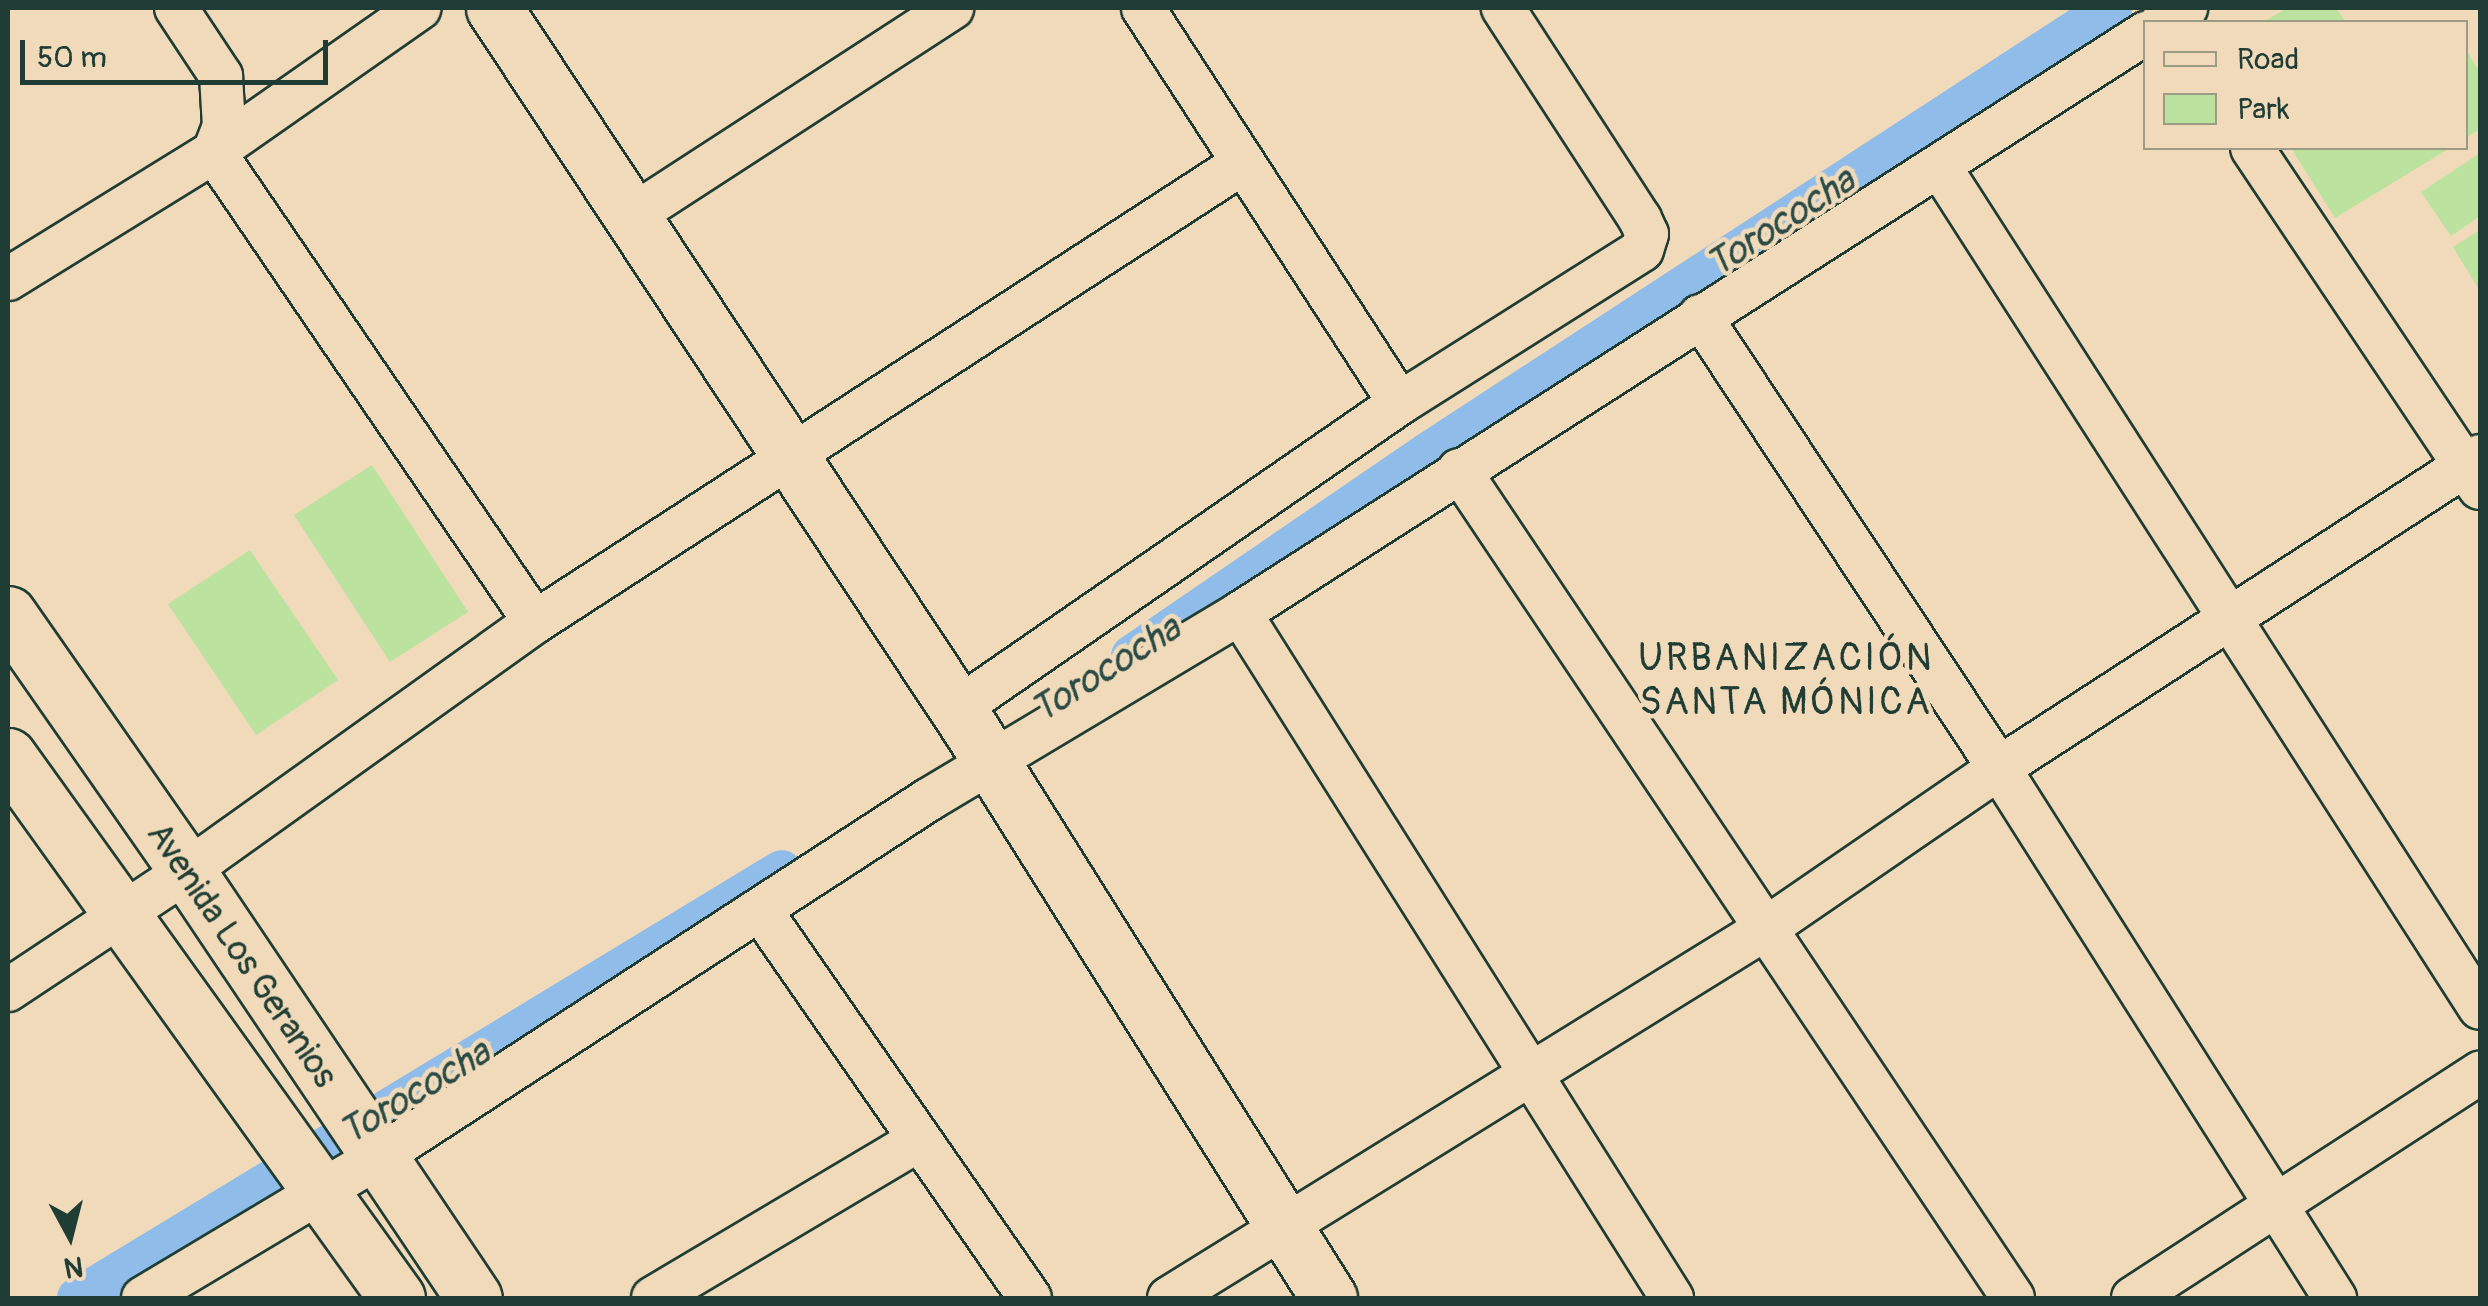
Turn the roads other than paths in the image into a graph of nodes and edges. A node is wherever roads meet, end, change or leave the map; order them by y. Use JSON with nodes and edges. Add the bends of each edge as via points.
{"nodes":[{"id":1,"x":176,"y":8,"type":"edge"},
{"id":2,"x":420,"y":8,"type":"edge"},
{"id":3,"x":494,"y":8,"type":"edge"},
{"id":4,"x":952,"y":8,"type":"edge"},
{"id":5,"x":1143,"y":8,"type":"edge"},
{"id":6,"x":1504,"y":8,"type":"edge"},
{"id":7,"x":2143,"y":36,"type":"edge"},
{"id":8,"x":2253,"y":150,"type":"edge"},
{"id":9,"x":214,"y":152,"type":"junction"},
{"id":10,"x":1243,"y":163,"type":"junction"},
{"id":11,"x":1940,"y":167,"type":"junction"},
{"id":12,"x":632,"y":216,"type":"junction"},
{"id":13,"x":8,"y":279,"type":"edge"},
{"id":14,"x":1700,"y":316,"type":"junction"},
{"id":15,"x":1400,"y":403,"type":"junction"},
{"id":16,"x":790,"y":454,"type":"junction"},
{"id":17,"x":1459,"y":470,"type":"junction"},
{"id":18,"x":2476,"y":470,"type":"edge"},
{"id":19,"x":1240,"y":613,"type":"junction"},
{"id":20,"x":8,"y":614,"type":"edge"},
{"id":21,"x":2231,"y":620,"type":"junction"},
{"id":22,"x":534,"y":622,"type":"junction"},
{"id":23,"x":978,"y":741,"type":"junction"},
{"id":24,"x":8,"y":756,"type":"edge"},
{"id":25,"x":1999,"y":768,"type":"junction"},
{"id":26,"x":187,"y":871,"type":"junction"},
{"id":27,"x":760,"y":911,"type":"junction"},
{"id":28,"x":123,"y":914,"type":"junction"},
{"id":29,"x":1765,"y":928,"type":"junction"},
{"id":30,"x":8,"y":990,"type":"edge"},
{"id":31,"x":2480,"y":1008,"type":"edge"},
{"id":32,"x":2480,"y":1073,"type":"edge"},
{"id":33,"x":1532,"y":1075,"type":"junction"},
{"id":34,"x":919,"y":1140,"type":"junction"},
{"id":35,"x":376,"y":1149,"type":"junction"},
{"id":36,"x":318,"y":1188,"type":"junction"},
{"id":37,"x":2274,"y":1207,"type":"junction"},
{"id":38,"x":1281,"y":1227,"type":"junction"},
{"id":39,"x":143,"y":1298,"type":"edge"},
{"id":40,"x":398,"y":1298,"type":"edge"},
{"id":41,"x":474,"y":1298,"type":"edge"},
{"id":42,"x":653,"y":1298,"type":"edge"},
{"id":43,"x":1030,"y":1298,"type":"edge"},
{"id":44,"x":1169,"y":1298,"type":"edge"},
{"id":45,"x":1328,"y":1298,"type":"edge"},
{"id":46,"x":1672,"y":1298,"type":"edge"},
{"id":47,"x":2013,"y":1298,"type":"edge"},
{"id":48,"x":2133,"y":1298,"type":"edge"},
{"id":49,"x":2335,"y":1298,"type":"edge"}],
"edges":[{"from":1,"to":9,"type":"street","via":[[220,76],[224,126]]},
{"from":2,"to":9,"type":"street"},
{"from":3,"to":12,"type":"street"},
{"from":4,"to":12,"type":"street"},
{"from":5,"to":10,"type":"street"},
{"from":6,"to":15,"type":"street","via":[[1648,234],[1642,250]]},
{"from":7,"to":11,"type":"street"},
{"from":8,"to":18,"type":"street"},
{"from":9,"to":13,"type":"street"},
{"from":9,"to":22,"type":"street"},
{"from":10,"to":15,"type":"street"},
{"from":10,"to":16,"type":"street"},
{"from":11,"to":14,"type":"street"},
{"from":11,"to":21,"type":"street"},
{"from":12,"to":16,"type":"street"},
{"from":14,"to":17,"type":"street"},
{"from":14,"to":25,"type":"street"},
{"from":15,"to":23,"type":"street"},
{"from":16,"to":22,"type":"street"},
{"from":16,"to":23,"type":"street"},
{"from":17,"to":19,"type":"street"},
{"from":17,"to":29,"type":"street"},
{"from":18,"to":21,"type":"street"},
{"from":19,"to":23,"type":"street"},
{"from":19,"to":33,"type":"street"},
{"from":20,"to":26,"type":"street","name":"Avenida Los Geranios"},
{"from":21,"to":25,"type":"street"},
{"from":21,"to":31,"type":"street"},
{"from":22,"to":26,"type":"street"},
{"from":23,"to":27,"type":"street"},
{"from":23,"to":38,"type":"street"},
{"from":24,"to":28,"type":"street","name":"Avenida Los Geranios"},
{"from":25,"to":29,"type":"street"},
{"from":25,"to":37,"type":"street"},
{"from":26,"to":28,"type":"street"},
{"from":26,"to":35,"type":"street","name":"Avenida Los Geranios"},
{"from":27,"to":34,"type":"street"},
{"from":27,"to":35,"type":"street"},
{"from":28,"to":30,"type":"street"},
{"from":28,"to":36,"type":"street","name":"Avenida Los Geranios"},
{"from":29,"to":33,"type":"street"},
{"from":29,"to":47,"type":"street"},
{"from":32,"to":37,"type":"street"},
{"from":33,"to":38,"type":"street"},
{"from":33,"to":46,"type":"street"},
{"from":34,"to":42,"type":"street"},
{"from":34,"to":43,"type":"street"},
{"from":35,"to":36,"type":"street"},
{"from":35,"to":41,"type":"street","name":"Avenida Los Geranios"},
{"from":36,"to":39,"type":"street"},
{"from":36,"to":40,"type":"street","name":"Avenida Los Geranios"},
{"from":37,"to":48,"type":"street"},
{"from":37,"to":49,"type":"street"},
{"from":38,"to":44,"type":"street"},
{"from":38,"to":45,"type":"street"}]}
